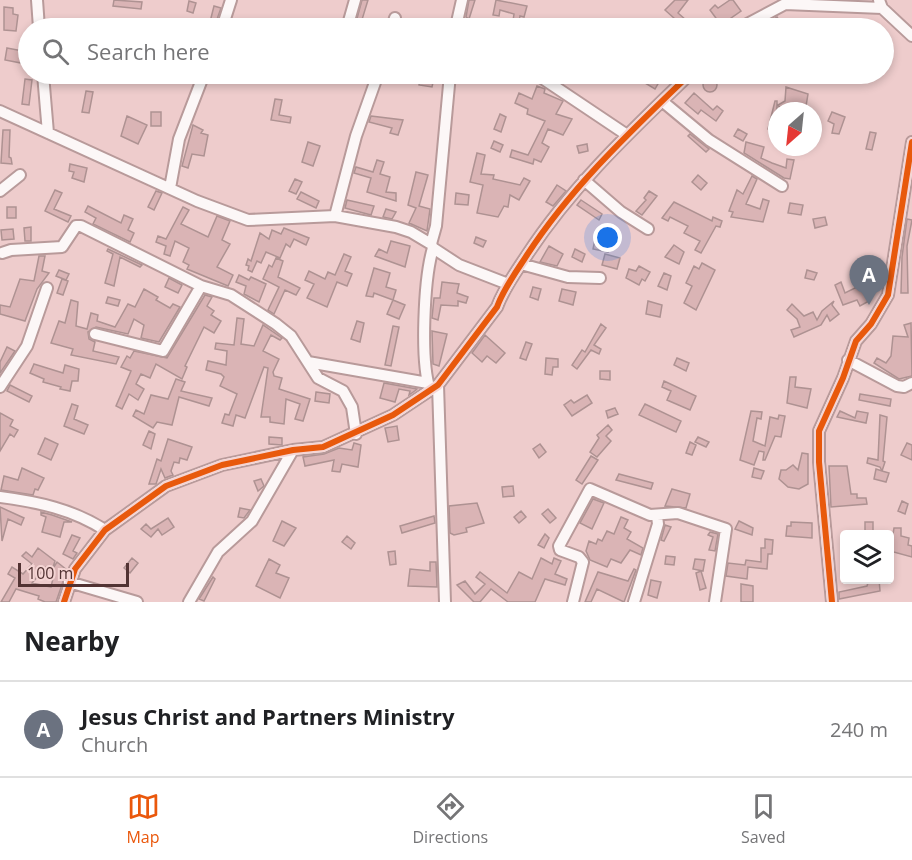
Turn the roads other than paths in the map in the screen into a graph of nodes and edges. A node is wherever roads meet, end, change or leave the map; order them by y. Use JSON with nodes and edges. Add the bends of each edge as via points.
{"nodes":[{"id":1,"x":36,"y":0,"type":"edge"},
{"id":2,"x":231,"y":0,"type":"edge"},
{"id":3,"x":355,"y":0,"type":"edge"},
{"id":4,"x":462,"y":0,"type":"edge"},
{"id":5,"x":783,"y":2,"type":"edge"},
{"id":6,"x":881,"y":4,"type":"edge"},
{"id":7,"x":38,"y":18,"type":"edge"},
{"id":8,"x":225,"y":18,"type":"edge"},
{"id":9,"x":349,"y":18,"type":"edge"},
{"id":10,"x":458,"y":18,"type":"edge"},
{"id":11,"x":757,"y":18,"type":"edge"},
{"id":12,"x":912,"y":36,"type":"edge"},
{"id":13,"x":44,"y":84,"type":"edge"},
{"id":14,"x":200,"y":84,"type":"edge"},
{"id":15,"x":374,"y":84,"type":"edge"},
{"id":16,"x":449,"y":84,"type":"edge"},
{"id":17,"x":551,"y":84,"type":"edge"},
{"id":18,"x":680,"y":84,"type":"edge"},
{"id":19,"x":662,"y":101,"type":"junction"},
{"id":20,"x":0,"y":111,"type":"edge"},
{"id":21,"x":48,"y":132,"type":"junction"},
{"id":22,"x":627,"y":135,"type":"junction"},
{"id":23,"x":912,"y":142,"type":"edge"},
{"id":24,"x":20,"y":175,"type":"dead end"},
{"id":25,"x":584,"y":180,"type":"junction"},
{"id":26,"x":782,"y":186,"type":"dead end"},
{"id":27,"x":170,"y":188,"type":"junction"},
{"id":28,"x":0,"y":191,"type":"edge"},
{"id":29,"x":335,"y":216,"type":"junction"},
{"id":30,"x":648,"y":229,"type":"dead end"},
{"id":31,"x":432,"y":246,"type":"junction"},
{"id":32,"x":2,"y":253,"type":"dead end"},
{"id":33,"x":521,"y":264,"type":"junction"},
{"id":34,"x":600,"y":278,"type":"dead end"},
{"id":35,"x":508,"y":284,"type":"junction"},
{"id":36,"x":201,"y":286,"type":"junction"},
{"id":37,"x":47,"y":288,"type":"dead end"},
{"id":38,"x":95,"y":334,"type":"dead end"},
{"id":39,"x":848,"y":360,"type":"junction"},
{"id":40,"x":308,"y":362,"type":"junction"},
{"id":41,"x":912,"y":383,"type":"edge"},
{"id":42,"x":432,"y":386,"type":"junction"},
{"id":43,"x":0,"y":387,"type":"edge"},
{"id":44,"x":356,"y":434,"type":"junction"},
{"id":45,"x":293,"y":450,"type":"junction"},
{"id":46,"x":0,"y":497,"type":"edge"},
{"id":47,"x":657,"y":516,"type":"junction"},
{"id":48,"x":105,"y":530,"type":"junction"},
{"id":49,"x":69,"y":582,"type":"junction"},
{"id":50,"x":64,"y":602,"type":"edge"},
{"id":51,"x":137,"y":602,"type":"edge"},
{"id":52,"x":189,"y":602,"type":"edge"},
{"id":53,"x":445,"y":602,"type":"edge"},
{"id":54,"x":573,"y":602,"type":"edge"},
{"id":55,"x":634,"y":602,"type":"edge"},
{"id":56,"x":715,"y":602,"type":"edge"},
{"id":57,"x":832,"y":602,"type":"edge"}],
"edges":[{"from":1,"to":7,"type":"street"},
{"from":2,"to":8,"type":"street"},
{"from":3,"to":9,"type":"street"},
{"from":4,"to":10,"type":"street"},
{"from":5,"to":6,"type":"street"},
{"from":5,"to":11,"type":"street"},
{"from":6,"to":12,"type":"street"},
{"from":13,"to":21,"type":"street"},
{"from":14,"to":27,"type":"street","via":[[178,139]]},
{"from":15,"to":29,"type":"street"},
{"from":16,"to":31,"type":"street"},
{"from":17,"to":22,"type":"street"},
{"from":18,"to":19,"type":"street"},
{"from":19,"to":22,"type":"street"},
{"from":19,"to":26,"type":"street","via":[[710,140]]},
{"from":20,"to":21,"type":"street"},
{"from":21,"to":27,"type":"street"},
{"from":22,"to":25,"type":"street"},
{"from":23,"to":39,"type":"street","via":[[888,295],[856,341]]},
{"from":24,"to":28,"type":"street"},
{"from":25,"to":30,"type":"street"},
{"from":25,"to":33,"type":"street"},
{"from":27,"to":29,"type":"street","via":[[248,220]]},
{"from":29,"to":31,"type":"street","via":[[396,227]]},
{"from":31,"to":35,"type":"street","via":[[459,265]]},
{"from":31,"to":42,"type":"street","via":[[427,287]]},
{"from":32,"to":36,"type":"street","via":[[62,247],[76,226],[81,226]]},
{"from":33,"to":34,"type":"street","via":[[568,277]]},
{"from":33,"to":35,"type":"street"},
{"from":35,"to":42,"type":"street","via":[[496,307]]},
{"from":36,"to":38,"type":"street","via":[[163,351]]},
{"from":36,"to":40,"type":"street","via":[[231,295],[276,324],[291,336]]},
{"from":37,"to":43,"type":"street","via":[[27,346]]},
{"from":39,"to":41,"type":"street","via":[[897,386]]},
{"from":39,"to":57,"type":"street","via":[[819,431]]},
{"from":40,"to":42,"type":"street"},
{"from":40,"to":44,"type":"street","via":[[318,378],[343,391]]},
{"from":42,"to":44,"type":"street","via":[[412,405]]},
{"from":42,"to":53,"type":"street"},
{"from":44,"to":45,"type":"street","via":[[323,447]]},
{"from":45,"to":48,"type":"street","via":[[222,465],[166,486]]},
{"from":45,"to":52,"type":"street","via":[[252,521],[218,552]]},
{"from":46,"to":48,"type":"street","via":[[40,502],[84,517]]},
{"from":47,"to":54,"type":"street","via":[[589,490],[559,546],[583,562]]},
{"from":47,"to":55,"type":"street","via":[[658,524]]},
{"from":47,"to":56,"type":"street","via":[[678,513],[726,529]]},
{"from":48,"to":49,"type":"street"},
{"from":49,"to":50,"type":"street"},
{"from":49,"to":51,"type":"street"}]}
